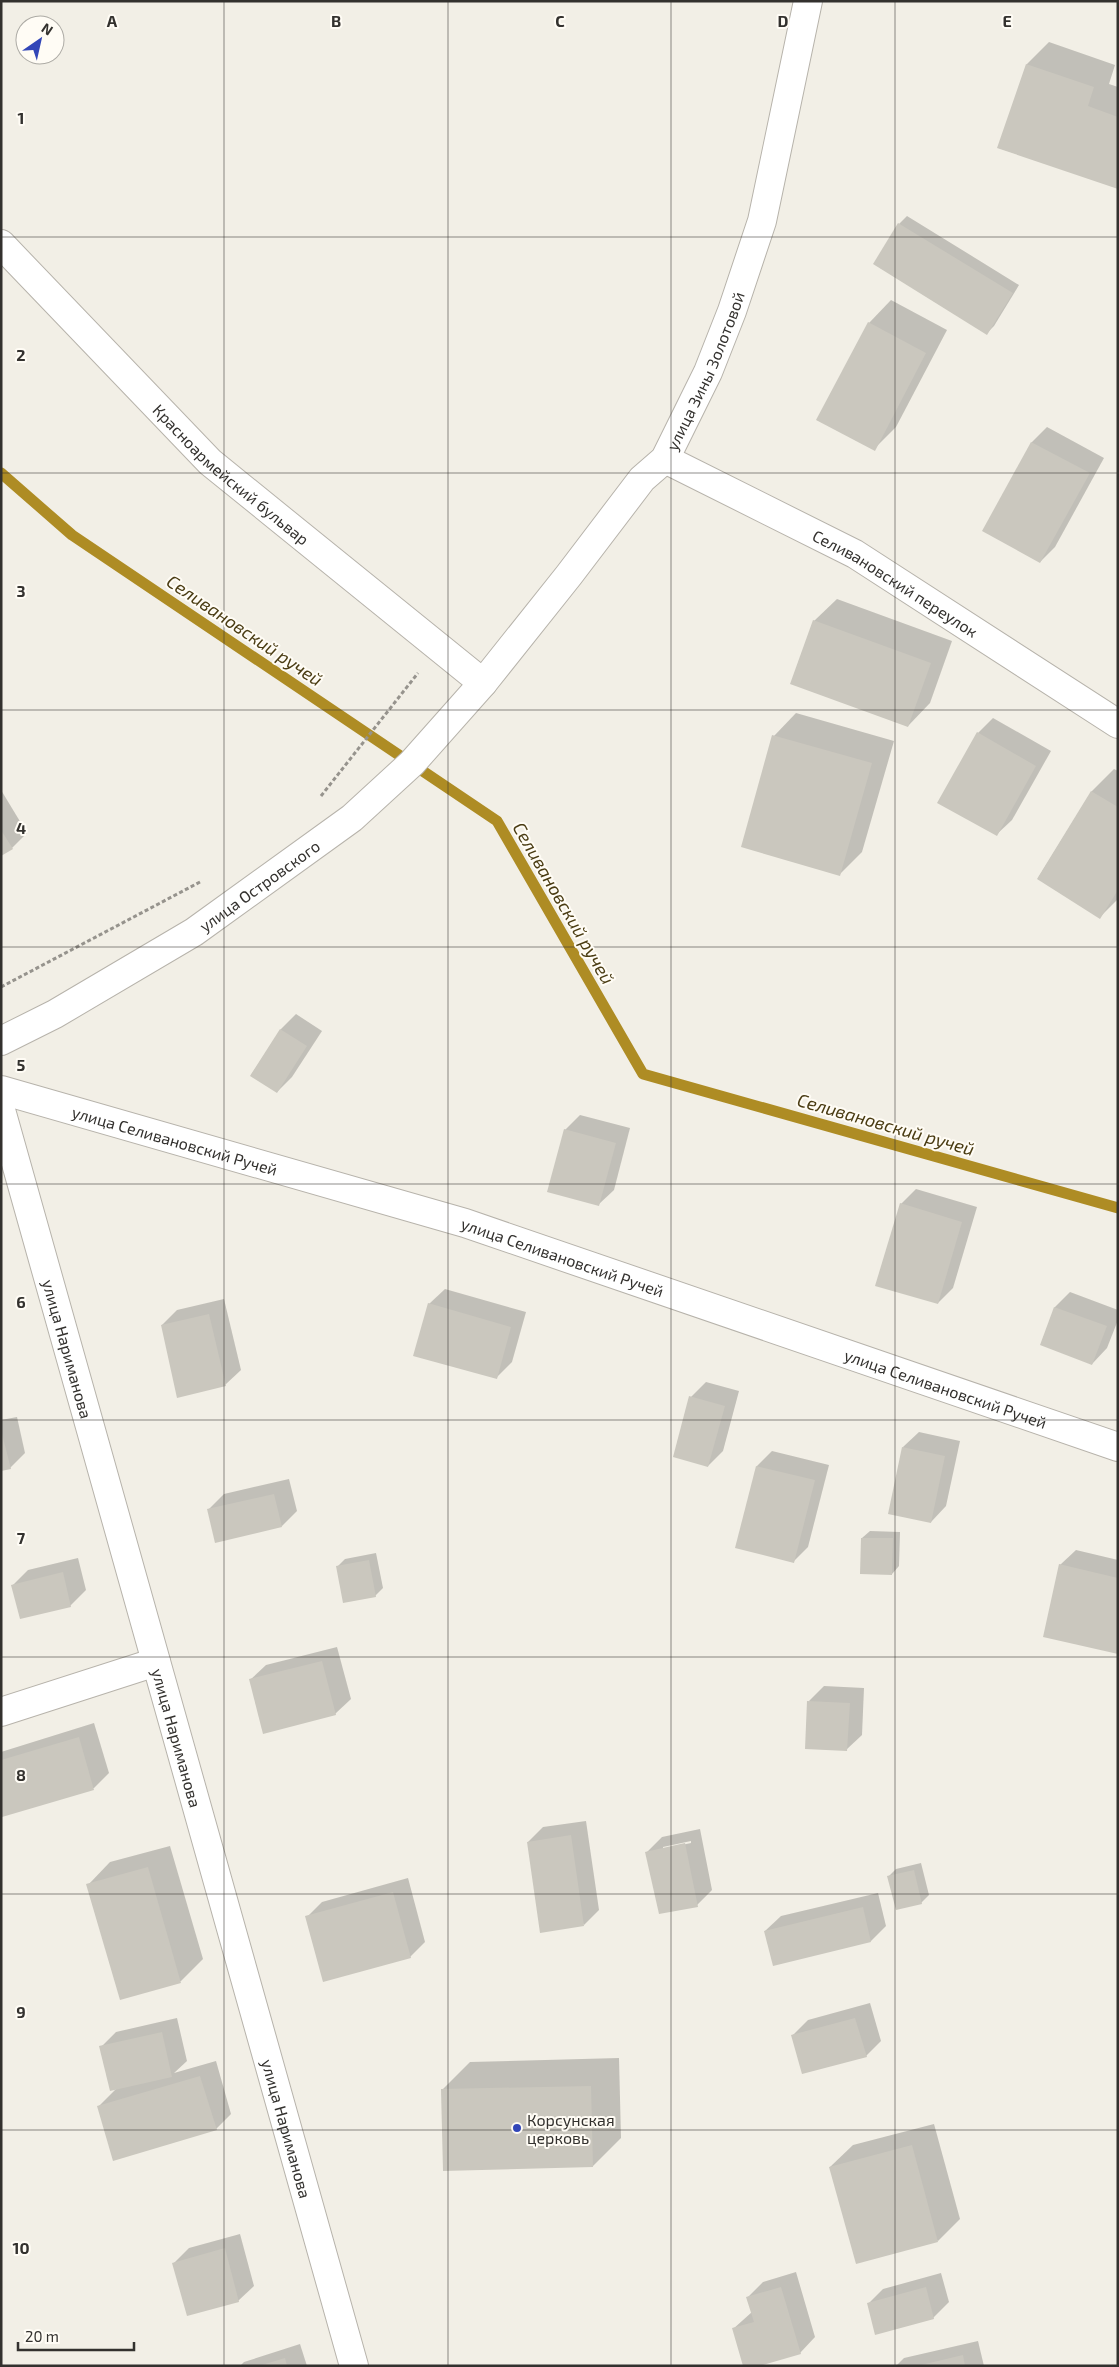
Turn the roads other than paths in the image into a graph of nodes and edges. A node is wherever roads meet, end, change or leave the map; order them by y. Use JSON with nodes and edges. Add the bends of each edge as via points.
{"nodes":[{"id":1,"x":808,"y":1,"type":"edge"},
{"id":2,"x":1,"y":244,"type":"edge"},
{"id":3,"x":664,"y":458,"type":"junction"},
{"id":4,"x":483,"y":683,"type":"junction"},
{"id":5,"x":1118,"y":724,"type":"edge"},
{"id":6,"x":1,"y":1041,"type":"edge"},
{"id":7,"x":1,"y":1090,"type":"edge"},
{"id":8,"x":1,"y":1110,"type":"edge"},
{"id":9,"x":1118,"y":1447,"type":"edge"},
{"id":10,"x":156,"y":1662,"type":"junction"},
{"id":11,"x":1,"y":1712,"type":"edge"},
{"id":12,"x":354,"y":2366,"type":"edge"}],
"edges":[{"from":1,"to":3,"type":"street","name":"улица Зины Золотовой","via":[[762,221],[708,372]]},
{"from":2,"to":4,"type":"street","name":"Красноармейский бульвар","via":[[210,462]]},
{"from":3,"to":4,"type":"street","name":"улица Зины Золотовой","via":[[642,479]]},
{"from":3,"to":5,"type":"street","name":"Селивановский переулок","via":[[855,554]]},
{"from":4,"to":6,"type":"street","name":"улица Островского","via":[[412,763],[352,818],[194,932],[55,1014]]},
{"from":7,"to":9,"type":"street","name":"улица Селивановский Ручей","via":[[465,1223]]},
{"from":8,"to":10,"type":"street","name":"улица Нариманова"},
{"from":10,"to":11,"type":"street"},
{"from":10,"to":12,"type":"street","name":"улица Нариманова"}]}
